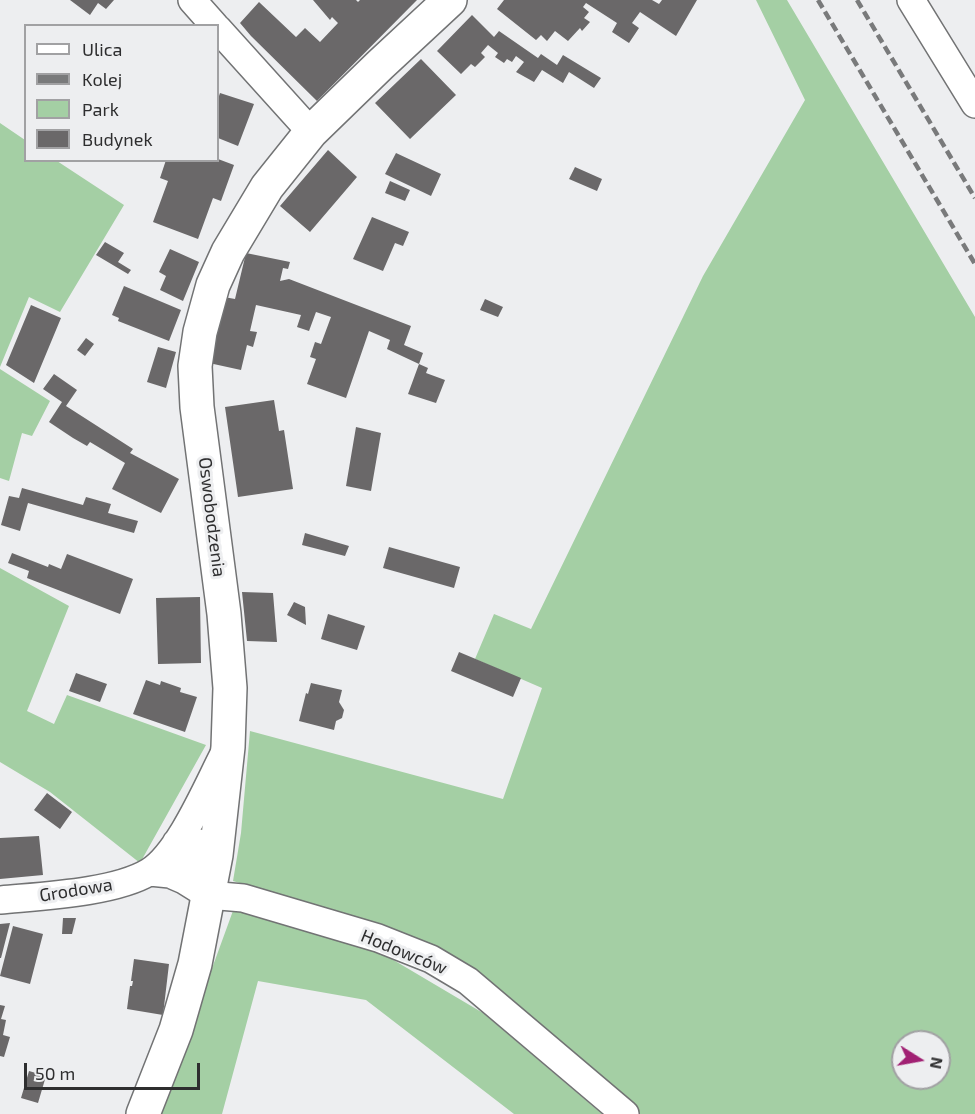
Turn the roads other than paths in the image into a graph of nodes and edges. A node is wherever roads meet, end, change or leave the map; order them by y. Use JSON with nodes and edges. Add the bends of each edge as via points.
{"nodes":[{"id":1,"x":192,"y":0,"type":"edge"},
{"id":2,"x":450,"y":0,"type":"edge"},
{"id":3,"x":911,"y":0,"type":"edge"},
{"id":4,"x":213,"y":24,"type":"edge"},
{"id":5,"x":219,"y":30,"type":"edge"},
{"id":6,"x":975,"y":104,"type":"edge"},
{"id":7,"x":311,"y":132,"type":"junction"},
{"id":8,"x":228,"y":747,"type":"junction"},
{"id":9,"x":176,"y":843,"type":"junction"},
{"id":10,"x":216,"y":855,"type":"junction"},
{"id":11,"x":160,"y":873,"type":"junction"},
{"id":12,"x":208,"y":895,"type":"junction"},
{"id":13,"x":0,"y":900,"type":"edge"},
{"id":14,"x":143,"y":1114,"type":"edge"},
{"id":15,"x":625,"y":1114,"type":"edge"}],
"edges":[{"from":1,"to":4,"type":"street"},
{"from":2,"to":7,"type":"street","name":"Oswobodzenia"},
{"from":3,"to":6,"type":"street"},
{"from":5,"to":7,"type":"street"},
{"from":7,"to":8,"type":"street","name":"Oswobodzenia","via":[[267,187],[228,252],[213,285],[195,366],[224,614],[230,688]]},
{"from":8,"to":9,"type":"street","name":"Grodowa"},
{"from":8,"to":10,"type":"street","name":"Oswobodzenia"},
{"from":9,"to":10,"type":"street","via":[[201,842],[213,848]]},
{"from":9,"to":11,"type":"street","name":"Grodowa"},
{"from":10,"to":11,"type":"street","name":"Grodowa"},
{"from":10,"to":12,"type":"street","name":"Oswobodzenia"},
{"from":11,"to":12,"type":"street"},
{"from":11,"to":13,"type":"street","name":"Grodowa","via":[[112,886]]},
{"from":12,"to":14,"type":"street","name":"Oswobodzenia","via":[[195,964],[176,1030]]},
{"from":12,"to":15,"type":"street","name":"Hodowców","via":[[243,898],[378,938],[431,959],[468,981]]}]}
